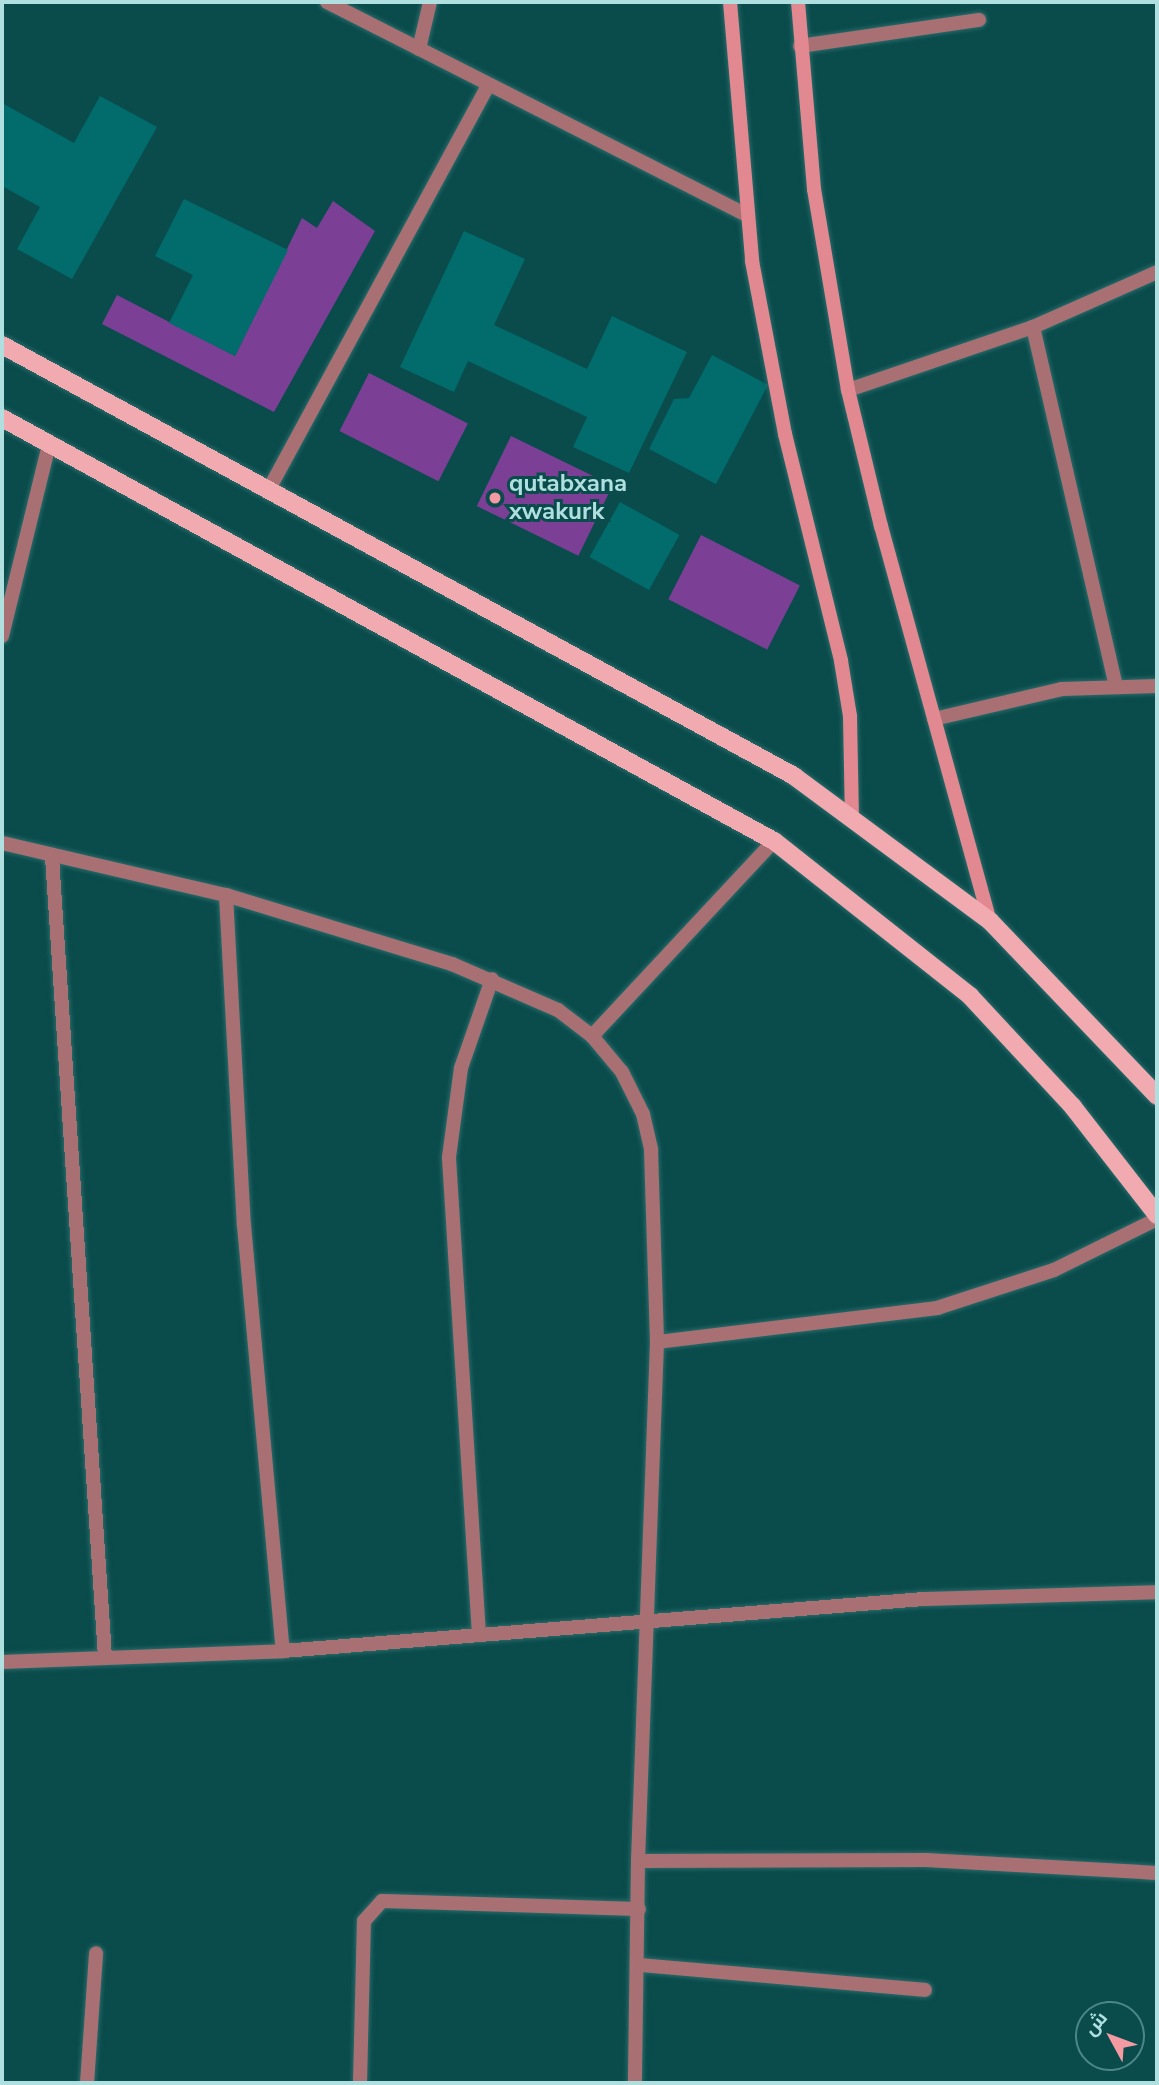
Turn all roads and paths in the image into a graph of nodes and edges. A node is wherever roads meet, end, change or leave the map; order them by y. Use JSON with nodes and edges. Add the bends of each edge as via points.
{"nodes":[{"id":1,"x":327,"y":2,"type":"edge"},
{"id":2,"x":430,"y":2,"type":"edge"},
{"id":3,"x":730,"y":2,"type":"edge"},
{"id":4,"x":798,"y":2,"type":"edge"},
{"id":5,"x":979,"y":19,"type":"dead end"},
{"id":6,"x":800,"y":46,"type":"junction"},
{"id":7,"x":419,"y":49,"type":"junction"},
{"id":8,"x":488,"y":86,"type":"junction"},
{"id":9,"x":746,"y":215,"type":"junction"},
{"id":10,"x":1157,"y":272,"type":"edge"},
{"id":11,"x":1033,"y":327,"type":"junction"},
{"id":12,"x":2,"y":345,"type":"edge"},
{"id":13,"x":848,"y":390,"type":"junction"},
{"id":14,"x":2,"y":418,"type":"edge"},
{"id":15,"x":49,"y":445,"type":"junction"},
{"id":16,"x":268,"y":491,"type":"junction"},
{"id":17,"x":2,"y":636,"type":"edge"},
{"id":18,"x":1157,"y":686,"type":"edge"},
{"id":19,"x":1116,"y":687,"type":"junction"},
{"id":20,"x":934,"y":719,"type":"junction"},
{"id":21,"x":852,"y":817,"type":"junction"},
{"id":22,"x":774,"y":841,"type":"junction"},
{"id":23,"x":2,"y":843,"type":"edge"},
{"id":24,"x":52,"y":857,"type":"junction"},
{"id":25,"x":226,"y":895,"type":"junction"},
{"id":26,"x":990,"y":921,"type":"junction"},
{"id":27,"x":492,"y":979,"type":"junction"},
{"id":28,"x":592,"y":1036,"type":"junction"},
{"id":29,"x":1157,"y":1096,"type":"edge"},
{"id":30,"x":1157,"y":1217,"type":"edge"},
{"id":31,"x":657,"y":1342,"type":"junction"},
{"id":32,"x":1157,"y":1592,"type":"edge"},
{"id":33,"x":649,"y":1621,"type":"junction"},
{"id":34,"x":479,"y":1635,"type":"junction"},
{"id":35,"x":283,"y":1651,"type":"junction"},
{"id":36,"x":105,"y":1658,"type":"junction"},
{"id":37,"x":2,"y":1662,"type":"edge"},
{"id":38,"x":638,"y":1861,"type":"junction"},
{"id":39,"x":1157,"y":1873,"type":"edge"},
{"id":40,"x":639,"y":1909,"type":"junction"},
{"id":41,"x":96,"y":1953,"type":"dead end"},
{"id":42,"x":640,"y":1965,"type":"junction"},
{"id":43,"x":925,"y":1990,"type":"dead end"},
{"id":44,"x":87,"y":2083,"type":"edge"},
{"id":45,"x":360,"y":2083,"type":"edge"},
{"id":46,"x":635,"y":2083,"type":"edge"}],
"edges":[{"from":1,"to":7,"type":"street"},
{"from":2,"to":7,"type":"street"},
{"from":3,"to":9,"type":"street"},
{"from":4,"to":6,"type":"street"},
{"from":5,"to":6,"type":"street"},
{"from":6,"to":13,"type":"street","via":[[814,188]]},
{"from":7,"to":8,"type":"street"},
{"from":8,"to":9,"type":"street"},
{"from":8,"to":16,"type":"street"},
{"from":9,"to":21,"type":"street","via":[[766,348],[841,660],[850,716]]},
{"from":10,"to":11,"type":"street"},
{"from":11,"to":13,"type":"street"},
{"from":11,"to":19,"type":"street"},
{"from":12,"to":16,"type":"main road"},
{"from":13,"to":20,"type":"street"},
{"from":14,"to":15,"type":"main road"},
{"from":15,"to":17,"type":"street"},
{"from":15,"to":22,"type":"main road"},
{"from":16,"to":21,"type":"main road","via":[[794,776]]},
{"from":18,"to":19,"type":"street"},
{"from":19,"to":20,"type":"street","via":[[1037,693]]},
{"from":20,"to":26,"type":"street"},
{"from":21,"to":26,"type":"main road"},
{"from":22,"to":28,"type":"street"},
{"from":22,"to":30,"type":"main road","via":[[970,996],[1073,1107]]},
{"from":23,"to":24,"type":"street"},
{"from":24,"to":25,"type":"street"},
{"from":24,"to":36,"type":"street"},
{"from":25,"to":27,"type":"street"},
{"from":25,"to":35,"type":"street","via":[[244,1225]]},
{"from":26,"to":29,"type":"main road"},
{"from":27,"to":28,"type":"street","via":[[558,1010]]},
{"from":27,"to":34,"type":"street","via":[[461,1068],[449,1157]]},
{"from":28,"to":31,"type":"street","via":[[622,1072],[643,1114],[651,1150]]},
{"from":30,"to":31,"type":"street","via":[[1054,1270],[937,1308]]},
{"from":31,"to":33,"type":"street"},
{"from":32,"to":33,"type":"street","via":[[924,1599]]},
{"from":33,"to":34,"type":"street"},
{"from":33,"to":38,"type":"street"},
{"from":34,"to":35,"type":"street"},
{"from":35,"to":36,"type":"street"},
{"from":36,"to":37,"type":"street"},
{"from":38,"to":39,"type":"street","via":[[926,1860]]},
{"from":38,"to":40,"type":"street"},
{"from":40,"to":42,"type":"street"},
{"from":40,"to":45,"type":"street","via":[[382,1901],[364,1921]]},
{"from":41,"to":44,"type":"street"},
{"from":42,"to":43,"type":"street"},
{"from":42,"to":46,"type":"street"}]}
